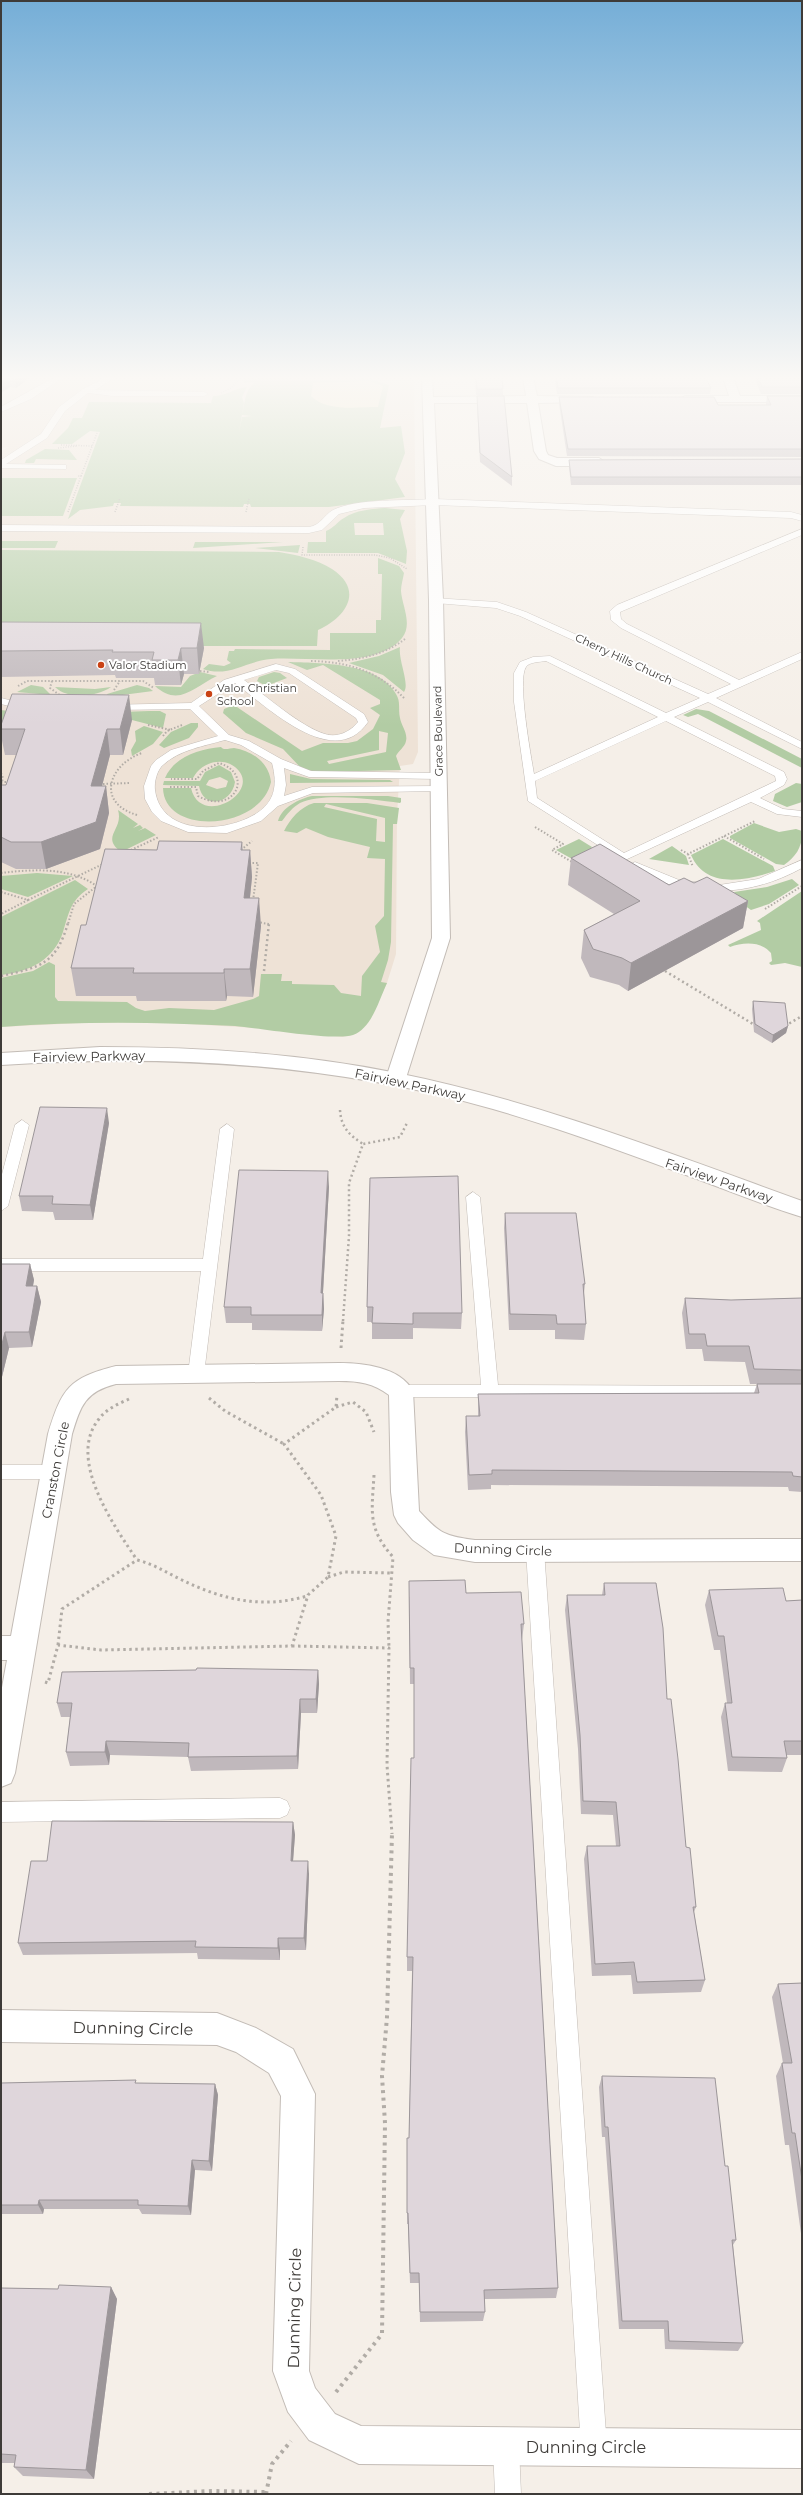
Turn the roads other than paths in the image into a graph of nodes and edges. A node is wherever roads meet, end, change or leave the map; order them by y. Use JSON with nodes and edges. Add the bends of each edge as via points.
{"nodes":[{"id":1,"x":433,"y":493,"type":"edge"},
{"id":2,"x":434,"y":502,"type":"junction"},
{"id":3,"x":802,"y":518,"type":"edge"},
{"id":4,"x":1,"y":528,"type":"edge"},
{"id":5,"x":802,"y":532,"type":"edge"},
{"id":6,"x":436,"y":600,"type":"junction"},
{"id":7,"x":802,"y":655,"type":"edge"},
{"id":8,"x":236,"y":679,"type":"junction"},
{"id":9,"x":739,"y":684,"type":"junction"},
{"id":10,"x":708,"y":698,"type":"junction"},
{"id":11,"x":1,"y":701,"type":"edge"},
{"id":12,"x":193,"y":706,"type":"junction"},
{"id":13,"x":102,"y":708,"type":"edge"},
{"id":14,"x":42,"y":709,"type":"edge"},
{"id":15,"x":668,"y":717,"type":"junction"},
{"id":16,"x":225,"y":737,"type":"junction"},
{"id":17,"x":802,"y":746,"type":"edge"},
{"id":18,"x":277,"y":761,"type":"junction"},
{"id":19,"x":530,"y":780,"type":"junction"},
{"id":20,"x":439,"y":783,"type":"junction"},
{"id":21,"x":751,"y":798,"type":"junction"},
{"id":22,"x":276,"y":803,"type":"junction"},
{"id":23,"x":802,"y":814,"type":"edge"},
{"id":24,"x":608,"y":848,"type":"junction"},
{"id":25,"x":623,"y":858,"type":"junction"},
{"id":26,"x":802,"y":863,"type":"edge"},
{"id":27,"x":576,"y":864,"type":"road end"},
{"id":28,"x":1,"y":1059,"type":"edge"},
{"id":29,"x":396,"y":1078,"type":"junction"},
{"id":30,"x":22,"y":1125,"type":"dead end"},
{"id":31,"x":227,"y":1129,"type":"dead end"},
{"id":32,"x":474,"y":1197,"type":"dead end"},
{"id":33,"x":1,"y":1206,"type":"edge"},
{"id":34,"x":802,"y":1209,"type":"edge"},
{"id":35,"x":1,"y":1264,"type":"edge"},
{"id":36,"x":210,"y":1265,"type":"junction"},
{"id":37,"x":200,"y":1386,"type":"junction"},
{"id":38,"x":401,"y":1391,"type":"junction"},
{"id":39,"x":490,"y":1391,"type":"junction"},
{"id":40,"x":802,"y":1392,"type":"edge"},
{"id":41,"x":1,"y":1472,"type":"edge"},
{"id":42,"x":53,"y":1472,"type":"junction"},
{"id":43,"x":535,"y":1550,"type":"junction"},
{"id":44,"x":802,"y":1550,"type":"edge"},
{"id":45,"x":12,"y":1648,"type":"edge"},
{"id":46,"x":1,"y":1773,"type":"edge"},
{"id":47,"x":280,"y":1808,"type":"dead end"},
{"id":48,"x":1,"y":1812,"type":"edge"},
{"id":49,"x":1,"y":2026,"type":"edge"},
{"id":50,"x":506,"y":2447,"type":"junction"},
{"id":51,"x":594,"y":2448,"type":"junction"},
{"id":52,"x":802,"y":2448,"type":"edge"},
{"id":53,"x":508,"y":2494,"type":"edge"}],
"edges":[{"from":1,"to":2,"type":"street","name":"Grace Boulevard"},
{"from":2,"to":3,"type":"lane","via":[[791,515]]},
{"from":2,"to":4,"type":"lane","via":[[364,505],[336,512],[319,528],[309,530]]},
{"from":2,"to":6,"type":"street","name":"Grace Boulevard"},
{"from":5,"to":9,"type":"lane","via":[[615,611],[616,620],[624,626]]},
{"from":6,"to":10,"type":"lane","name":"Cherry Hills Church","via":[[497,605],[523,614]]},
{"from":6,"to":20,"type":"street","name":"Grace Boulevard"},
{"from":7,"to":9,"type":"lane"},
{"from":8,"to":8,"type":"lane","via":[[276,667],[292,670],[360,716],[363,722],[357,731],[348,735],[321,737]]},
{"from":8,"to":12,"type":"lane","via":[[214,690]]},
{"from":9,"to":10,"type":"lane"},
{"from":10,"to":15,"type":"lane"},
{"from":10,"to":17,"type":"lane","name":"Cherry Hills Church"},
{"from":11,"to":14,"type":"lane","via":[[14,706]]},
{"from":12,"to":13,"type":"lane","via":[[132,705]]},
{"from":12,"to":16,"type":"lane"},
{"from":15,"to":19,"type":"lane"},
{"from":15,"to":19,"type":"lane","via":[[554,660],[547,658],[526,662],[520,666],[518,673],[520,711]]},
{"from":15,"to":21,"type":"lane","via":[[780,774],[780,783]]},
{"from":16,"to":18,"type":"lane","via":[[245,743]]},
{"from":16,"to":22,"type":"lane","via":[[174,753],[159,763],[150,783],[149,794],[158,814],[168,822],[200,830],[227,830],[242,826],[270,810]]},
{"from":18,"to":20,"type":"lane","via":[[309,774]]},
{"from":18,"to":22,"type":"lane","via":[[281,782]]},
{"from":19,"to":24,"type":"lane","via":[[532,799]]},
{"from":20,"to":22,"type":"lane","via":[[312,790]]},
{"from":20,"to":29,"type":"street","name":"Grace Boulevard","via":[[441,938]]},
{"from":21,"to":23,"type":"lane","via":[[781,812]]},
{"from":21,"to":25,"type":"lane"},
{"from":24,"to":25,"type":"lane"},
{"from":24,"to":27,"type":"lane"},
{"from":25,"to":26,"type":"lane","via":[[649,874],[673,883],[718,890],[762,883],[787,873]]},
{"from":28,"to":29,"type":"street","name":"Fairview Parkway","via":[[130,1053],[221,1057],[304,1064]]},
{"from":29,"to":34,"type":"street","name":"Fairview Parkway","via":[[495,1103]]},
{"from":30,"to":33,"type":"lane"},
{"from":31,"to":36,"type":"lane"},
{"from":32,"to":39,"type":"lane"},
{"from":35,"to":36,"type":"lane"},
{"from":36,"to":37,"type":"lane"},
{"from":37,"to":38,"type":"street","via":[[339,1372],[364,1372],[384,1378]]},
{"from":37,"to":42,"type":"street","name":"Cranston Circle","via":[[116,1375],[95,1380],[81,1388],[68,1406]]},
{"from":38,"to":39,"type":"lane"},
{"from":38,"to":43,"type":"street","name":"Dunning Circle","via":[[407,1515],[422,1532],[443,1547],[475,1551]]},
{"from":39,"to":40,"type":"lane"},
{"from":41,"to":42,"type":"lane"},
{"from":42,"to":45,"type":"street","name":"Cranston Circle"},
{"from":43,"to":44,"type":"street","name":"Dunning Circle"},
{"from":43,"to":51,"type":"lane"},
{"from":45,"to":46,"type":"street","name":"Cranston Circle","via":[[17,1681]]},
{"from":47,"to":48,"type":"lane"},
{"from":49,"to":50,"type":"street","name":"Dunning Circle","via":[[216,2029],[245,2039],[281,2061],[298,2094],[291,2371],[301,2399],[322,2427],[359,2445]]},
{"from":50,"to":51,"type":"street","name":"Dunning Circle"},
{"from":50,"to":53,"type":"lane"},
{"from":51,"to":52,"type":"street","name":"Dunning Circle"}]}
